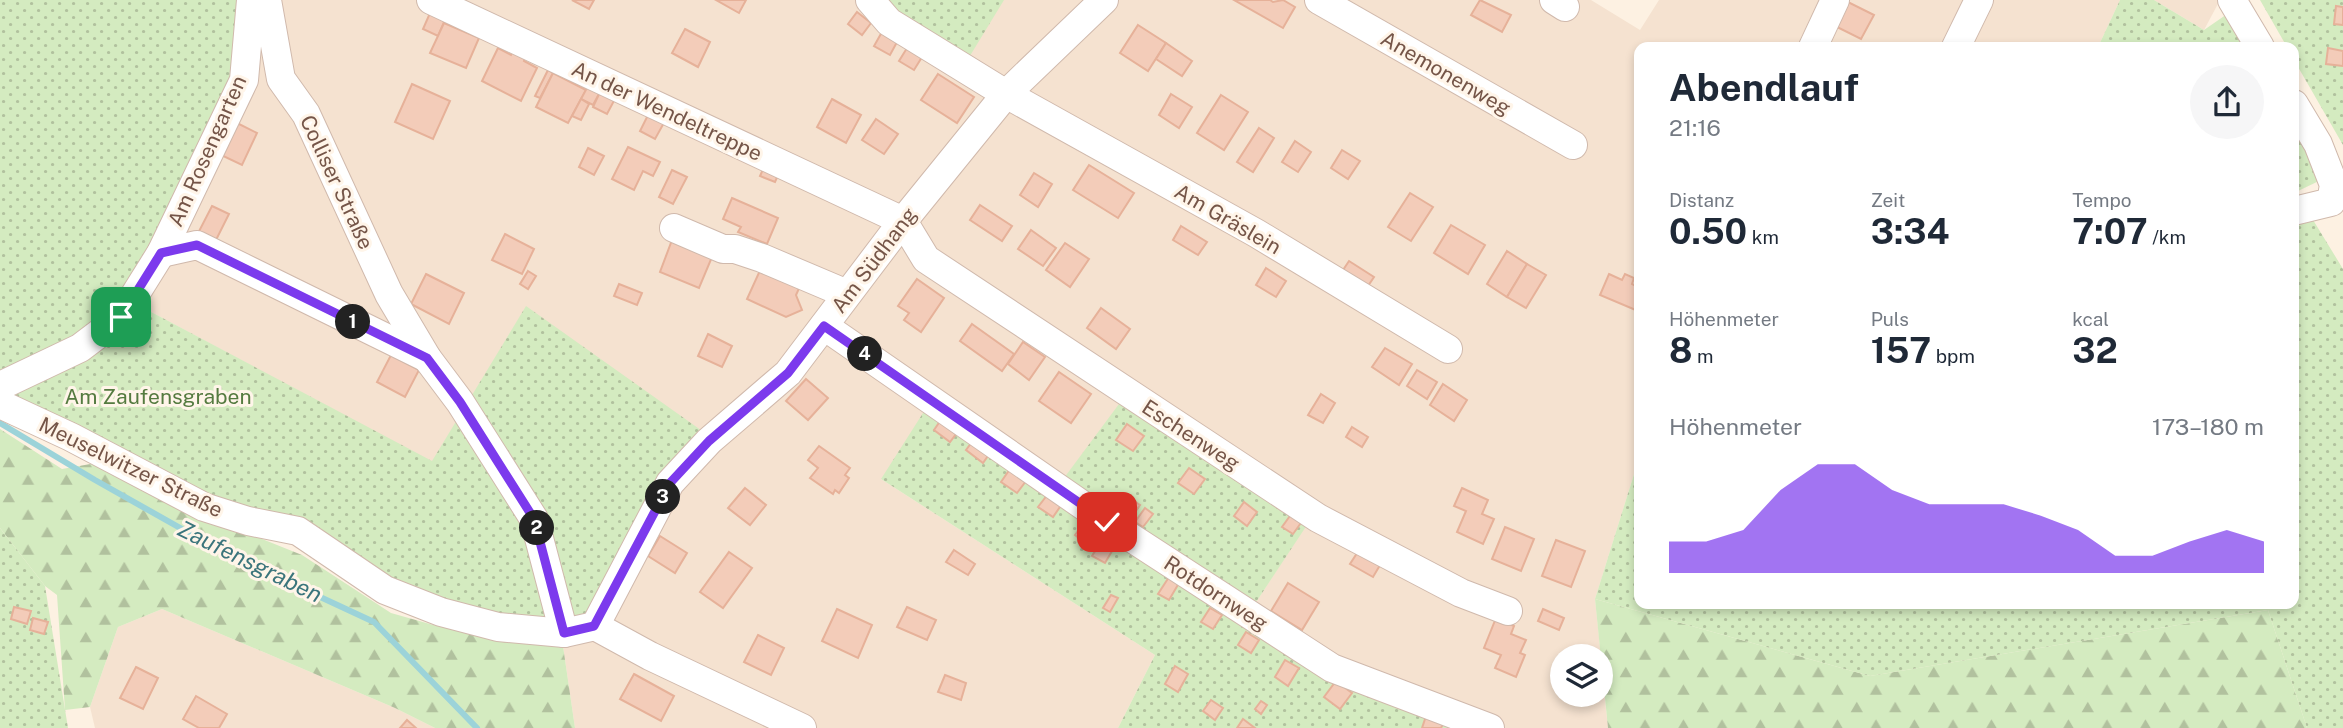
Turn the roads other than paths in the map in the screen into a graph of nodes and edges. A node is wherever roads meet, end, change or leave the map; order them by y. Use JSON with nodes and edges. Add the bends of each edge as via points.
{"nodes":[{"id":1,"x":251,"y":0,"type":"edge"},
{"id":2,"x":267,"y":0,"type":"edge"},
{"id":3,"x":431,"y":0,"type":"edge"},
{"id":4,"x":870,"y":0,"type":"edge"},
{"id":5,"x":1104,"y":0,"type":"edge"},
{"id":6,"x":1319,"y":0,"type":"edge"},
{"id":7,"x":1835,"y":0,"type":"edge"},
{"id":8,"x":1979,"y":0,"type":"edge"},
{"id":9,"x":2232,"y":0,"type":"edge"},
{"id":10,"x":1815,"y":42,"type":"edge"},
{"id":11,"x":1958,"y":42,"type":"edge"},
{"id":12,"x":2257,"y":42,"type":"edge"},
{"id":13,"x":1006,"y":94,"type":"junction"},
{"id":14,"x":2299,"y":112,"type":"edge"},
{"id":15,"x":1573,"y":145,"type":"dead end"},
{"id":16,"x":2299,"y":210,"type":"edge"},
{"id":17,"x":903,"y":221,"type":"junction"},
{"id":18,"x":674,"y":228,"type":"dead end"},
{"id":19,"x":161,"y":253,"type":"junction"},
{"id":20,"x":847,"y":294,"type":"junction"},
{"id":21,"x":824,"y":326,"type":"junction"},
{"id":22,"x":1448,"y":349,"type":"dead end"},
{"id":23,"x":427,"y":358,"type":"junction"},
{"id":24,"x":0,"y":386,"type":"edge"},
{"id":25,"x":0,"y":404,"type":"edge"},
{"id":26,"x":1508,"y":611,"type":"dead end"},
{"id":27,"x":594,"y":626,"type":"junction"},
{"id":28,"x":564,"y":633,"type":"junction"},
{"id":29,"x":802,"y":728,"type":"edge"},
{"id":30,"x":1490,"y":728,"type":"edge"}],
"edges":[{"from":1,"to":19,"type":"street","name":"Am Rosengarten","via":[[244,80]]},
{"from":2,"to":23,"type":"street","name":"Colliser Straße","via":[[281,79],[306,114],[389,294]]},
{"from":3,"to":17,"type":"street","name":"An der Wendeltreppe"},
{"from":4,"to":13,"type":"street","via":[[889,22]]},
{"from":5,"to":13,"type":"street","name":"Am Südhang"},
{"from":6,"to":15,"type":"street","name":"Anemonenweg"},
{"from":7,"to":10,"type":"street"},
{"from":8,"to":11,"type":"street"},
{"from":9,"to":12,"type":"street"},
{"from":13,"to":17,"type":"street","name":"Am Südhang"},
{"from":13,"to":22,"type":"street","name":"Am Gräslein","via":[[1256,233]]},
{"from":14,"to":16,"type":"street","via":[[2318,144],[2334,186],[2331,202]]},
{"from":17,"to":20,"type":"street","name":"Am Südhang"},
{"from":17,"to":26,"type":"street","name":"Eschenweg","via":[[926,259],[1318,518],[1461,593]]},
{"from":18,"to":20,"type":"street"},
{"from":19,"to":23,"type":"street","name":"Colliser Straße","via":[[197,245]]},
{"from":19,"to":24,"type":"street","name":"Am Rosengarten","via":[[121,317],[80,348]]},
{"from":20,"to":21,"type":"street","name":"Am Südhang"},
{"from":21,"to":27,"type":"street","name":"Am Südhang","via":[[788,373],[709,441],[670,483]]},
{"from":21,"to":30,"type":"street","name":"Rotdornweg","via":[[1107,522],[1332,668]]},
{"from":23,"to":28,"type":"street","name":"Colliser Straße","via":[[534,519]]},
{"from":25,"to":28,"type":"street","name":"Meuselwitzer Straße","via":[[204,507],[298,531],[385,590],[498,628]]},
{"from":27,"to":28,"type":"street","name":"Meuselwitzer Straße"},
{"from":27,"to":29,"type":"street"}]}
